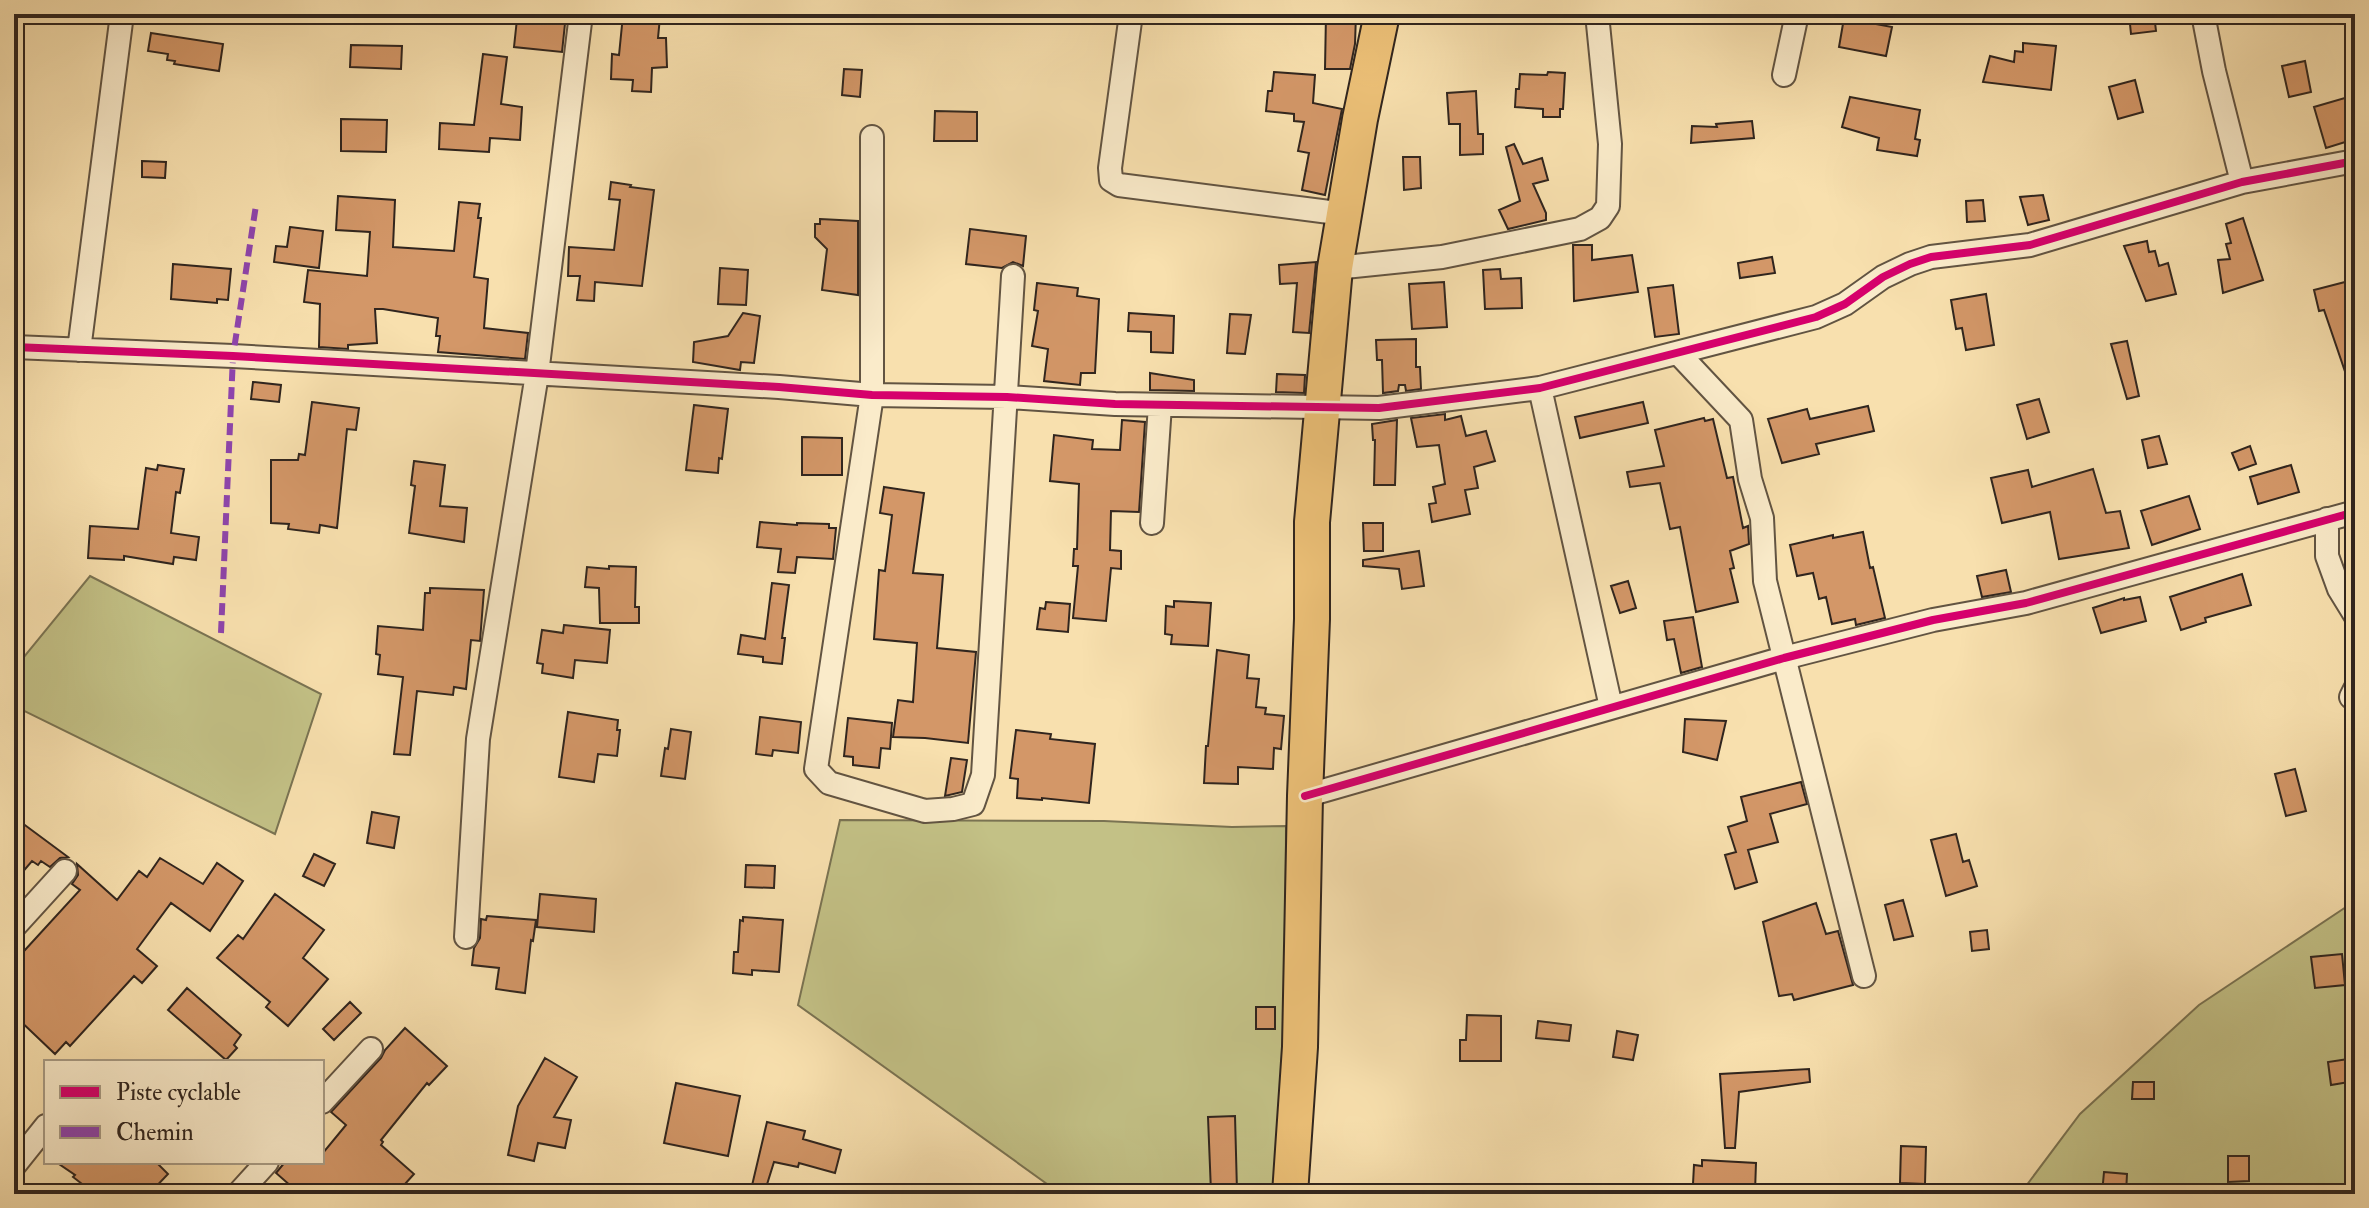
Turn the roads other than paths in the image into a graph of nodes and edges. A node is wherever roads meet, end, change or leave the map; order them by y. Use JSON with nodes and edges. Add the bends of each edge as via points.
{"nodes":[{"id":1,"x":122,"y":14,"type":"edge"},
{"id":2,"x":581,"y":14,"type":"edge"},
{"id":3,"x":1131,"y":14,"type":"edge"},
{"id":4,"x":1382,"y":14,"type":"edge"},
{"id":5,"x":1597,"y":14,"type":"edge"},
{"id":6,"x":1797,"y":14,"type":"edge"},
{"id":7,"x":2203,"y":14,"type":"edge"},
{"id":8,"x":1784,"y":75,"type":"dead end"},
{"id":9,"x":872,"y":137,"type":"dead end"},
{"id":10,"x":2355,"y":161,"type":"edge"},
{"id":11,"x":2242,"y":182,"type":"junction"},
{"id":12,"x":1345,"y":214,"type":"junction"},
{"id":13,"x":1335,"y":268,"type":"junction"},
{"id":14,"x":1013,"y":276,"type":"dead end"},
{"id":15,"x":14,"y":347,"type":"edge"},
{"id":16,"x":79,"y":350,"type":"junction"},
{"id":17,"x":1679,"y":354,"type":"junction"},
{"id":18,"x":537,"y":374,"type":"junction"},
{"id":19,"x":1540,"y":388,"type":"junction"},
{"id":20,"x":872,"y":395,"type":"junction"},
{"id":21,"x":1007,"y":397,"type":"junction"},
{"id":22,"x":1160,"y":405,"type":"junction"},
{"id":23,"x":1324,"y":406,"type":"junction"},
{"id":24,"x":2355,"y":512,"type":"edge"},
{"id":25,"x":2327,"y":519,"type":"junction"},
{"id":26,"x":1152,"y":523,"type":"dead end"},
{"id":27,"x":2355,"y":615,"type":"edge"},
{"id":28,"x":1784,"y":658,"type":"junction"},
{"id":29,"x":1611,"y":707,"type":"junction"},
{"id":30,"x":1305,"y":796,"type":"junction"},
{"id":31,"x":65,"y":871,"type":"dead end"},
{"id":32,"x":14,"y":927,"type":"edge"},
{"id":33,"x":466,"y":937,"type":"dead end"},
{"id":34,"x":1864,"y":976,"type":"dead end"},
{"id":35,"x":371,"y":1049,"type":"dead end"},
{"id":36,"x":324,"y":1100,"type":"edge"},
{"id":37,"x":44,"y":1128,"type":"edge"},
{"id":38,"x":265,"y":1164,"type":"edge"},
{"id":39,"x":14,"y":1166,"type":"edge"},
{"id":40,"x":238,"y":1194,"type":"edge"},
{"id":41,"x":1290,"y":1194,"type":"edge"}],
"edges":[{"from":1,"to":16,"type":"street"},
{"from":2,"to":18,"type":"street"},
{"from":3,"to":12,"type":"street","via":[[1111,180]]},
{"from":4,"to":12,"type":"highway"},
{"from":5,"to":13,"type":"street","via":[[1610,144],[1608,206],[1600,218],[1580,229],[1442,257]]},
{"from":6,"to":8,"type":"street"},
{"from":7,"to":11,"type":"street"},
{"from":9,"to":20,"type":"street"},
{"from":10,"to":11,"type":"street"},
{"from":11,"to":17,"type":"street","via":[[2030,245],[1931,257],[1883,277],[1816,317]]},
{"from":12,"to":13,"type":"highway"},
{"from":13,"to":23,"type":"highway"},
{"from":14,"to":21,"type":"street"},
{"from":15,"to":16,"type":"street"},
{"from":16,"to":18,"type":"street"},
{"from":17,"to":19,"type":"street"},
{"from":17,"to":28,"type":"street","via":[[1741,420],[1762,518],[1765,581]]},
{"from":18,"to":20,"type":"street"},
{"from":18,"to":33,"type":"street","via":[[478,739]]},
{"from":19,"to":23,"type":"street","via":[[1379,408]]},
{"from":19,"to":29,"type":"street"},
{"from":20,"to":21,"type":"street"},
{"from":20,"to":21,"type":"street","via":[[816,769],[829,783],[925,811],[973,804],[983,775]]},
{"from":21,"to":22,"type":"street"},
{"from":22,"to":23,"type":"street"},
{"from":22,"to":26,"type":"street"},
{"from":23,"to":30,"type":"highway","via":[[1312,522]]},
{"from":24,"to":25,"type":"street"},
{"from":25,"to":27,"type":"street","via":[[2327,556]]},
{"from":25,"to":28,"type":"street","via":[[2026,603],[1933,620]]},
{"from":28,"to":29,"type":"street"},
{"from":28,"to":34,"type":"street"},
{"from":29,"to":30,"type":"street"},
{"from":30,"to":41,"type":"highway","via":[[1300,1047]]},
{"from":31,"to":32,"type":"street"},
{"from":35,"to":36,"type":"street"},
{"from":37,"to":39,"type":"street"},
{"from":38,"to":40,"type":"street"}]}
